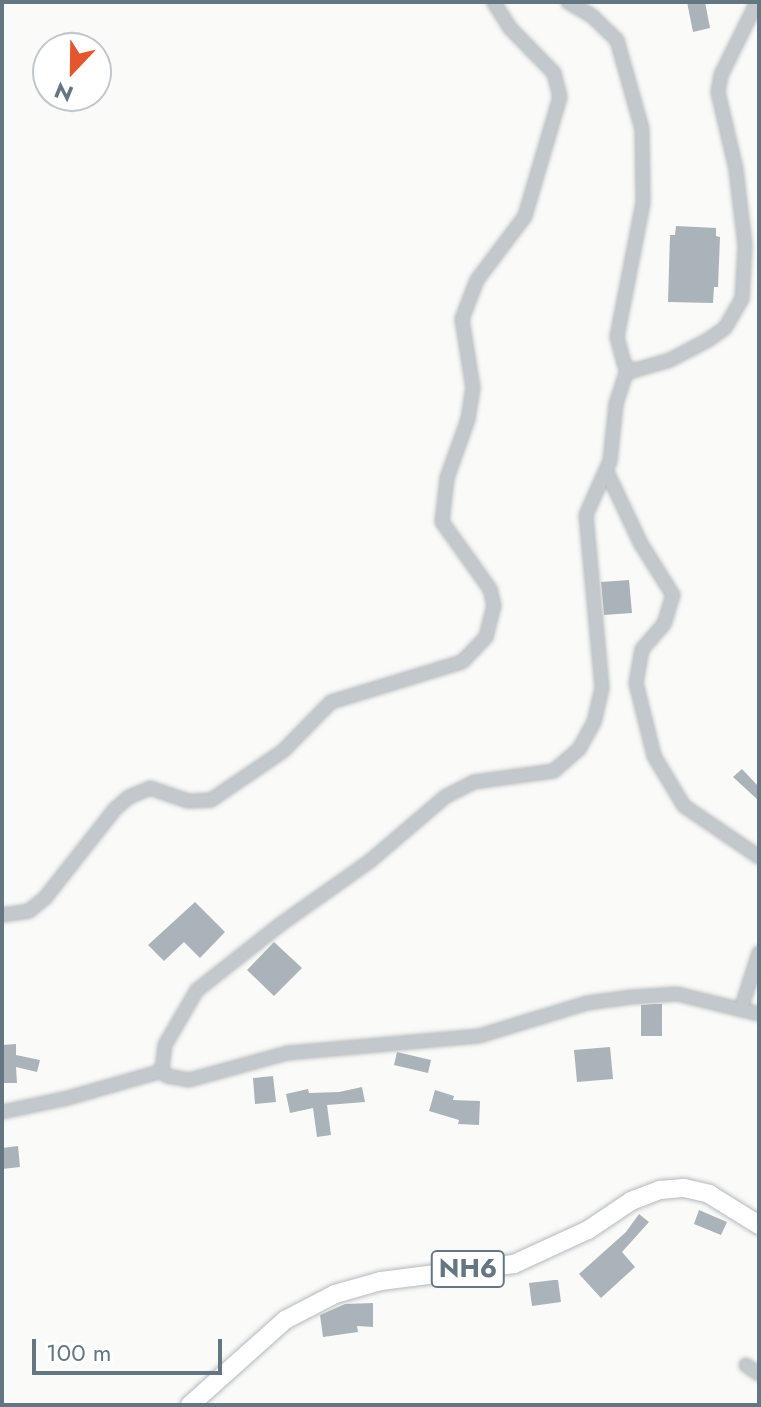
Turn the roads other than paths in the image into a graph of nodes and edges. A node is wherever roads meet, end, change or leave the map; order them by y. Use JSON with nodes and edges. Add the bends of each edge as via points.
{"nodes":[{"id":1,"x":494,"y":2,"type":"edge"},
{"id":2,"x":568,"y":2,"type":"edge"},
{"id":3,"x":757,"y":2,"type":"edge"},
{"id":4,"x":627,"y":370,"type":"junction"},
{"id":5,"x":606,"y":470,"type":"junction"},
{"id":6,"x":759,"y":857,"type":"edge"},
{"id":7,"x":2,"y":915,"type":"edge"},
{"id":8,"x":759,"y":953,"type":"edge"},
{"id":9,"x":741,"y":1009,"type":"junction"},
{"id":10,"x":759,"y":1014,"type":"edge"},
{"id":11,"x":162,"y":1071,"type":"junction"},
{"id":12,"x":2,"y":1112,"type":"edge"},
{"id":13,"x":759,"y":1225,"type":"edge"},
{"id":14,"x":746,"y":1365,"type":"dead end"},
{"id":15,"x":759,"y":1374,"type":"edge"},
{"id":16,"x":190,"y":1405,"type":"edge"}],
"edges":[{"from":1,"to":7,"type":"street","via":[[510,28],[554,73],[560,97],[525,216],[477,280],[462,319],[473,388],[447,478],[442,522],[490,589],[494,606],[486,637],[462,662],[331,702],[283,751],[211,800],[188,801],[150,788],[129,797],[45,898],[29,911]]},
{"from":2,"to":4,"type":"street","via":[[617,40],[642,129],[643,203],[617,337]]},
{"from":3,"to":4,"type":"street","via":[[721,75],[718,92],[742,214],[742,299],[725,328],[708,340],[641,371]]},
{"from":4,"to":5,"type":"street"},
{"from":5,"to":6,"type":"street","via":[[641,544],[673,595],[664,624],[642,649],[636,683],[654,756],[684,806]]},
{"from":5,"to":11,"type":"street","via":[[588,505],[585,524],[602,688],[594,722],[579,749],[554,771],[474,782],[445,797],[395,842],[197,990],[165,1045]]},
{"from":8,"to":9,"type":"street"},
{"from":9,"to":10,"type":"street"},
{"from":9,"to":11,"type":"street","via":[[677,994],[632,997],[587,1003],[479,1036],[288,1053],[189,1080]]},
{"from":11,"to":12,"type":"street"},
{"from":13,"to":16,"type":"highway","number":"NH6","via":[[709,1194],[660,1190],[514,1264],[381,1281],[335,1294],[285,1320]]},
{"from":14,"to":15,"type":"street"}]}
